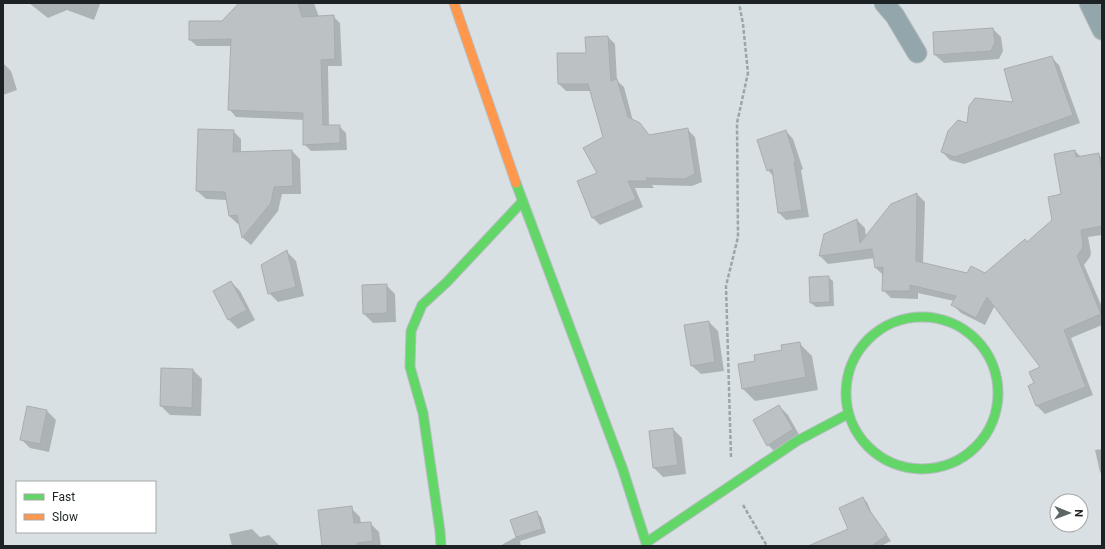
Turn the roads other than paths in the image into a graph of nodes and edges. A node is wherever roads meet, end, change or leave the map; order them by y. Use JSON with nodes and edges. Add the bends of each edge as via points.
{"nodes":[{"id":1,"x":454,"y":3,"type":"edge"},
{"id":2,"x":884,"y":3,"type":"edge"},
{"id":3,"x":1089,"y":3,"type":"edge"},
{"id":4,"x":1102,"y":30,"type":"edge"},
{"id":5,"x":917,"y":53,"type":"dead end"},
{"id":6,"x":522,"y":202,"type":"junction"},
{"id":7,"x":848,"y":414,"type":"junction"},
{"id":8,"x":647,"y":544,"type":"edge"},
{"id":9,"x":441,"y":546,"type":"edge"}],
"edges":[{"from":1,"to":6,"type":"street"},
{"from":2,"to":5,"type":"street","via":[[895,16]]},
{"from":3,"to":4,"type":"street"},
{"from":6,"to":8,"type":"street","via":[[623,470]]},
{"from":6,"to":9,"type":"street","via":[[422,305],[411,331],[410,367],[423,413]]},
{"from":7,"to":7,"type":"street","via":[[862,441],[885,461],[914,470],[943,467],[970,454],[990,430],[999,402],[996,371],[983,345],[960,325],[931,316],[901,318],[874,332],[855,355],[846,384]]},
{"from":7,"to":8,"type":"street","via":[[797,442]]}]}
